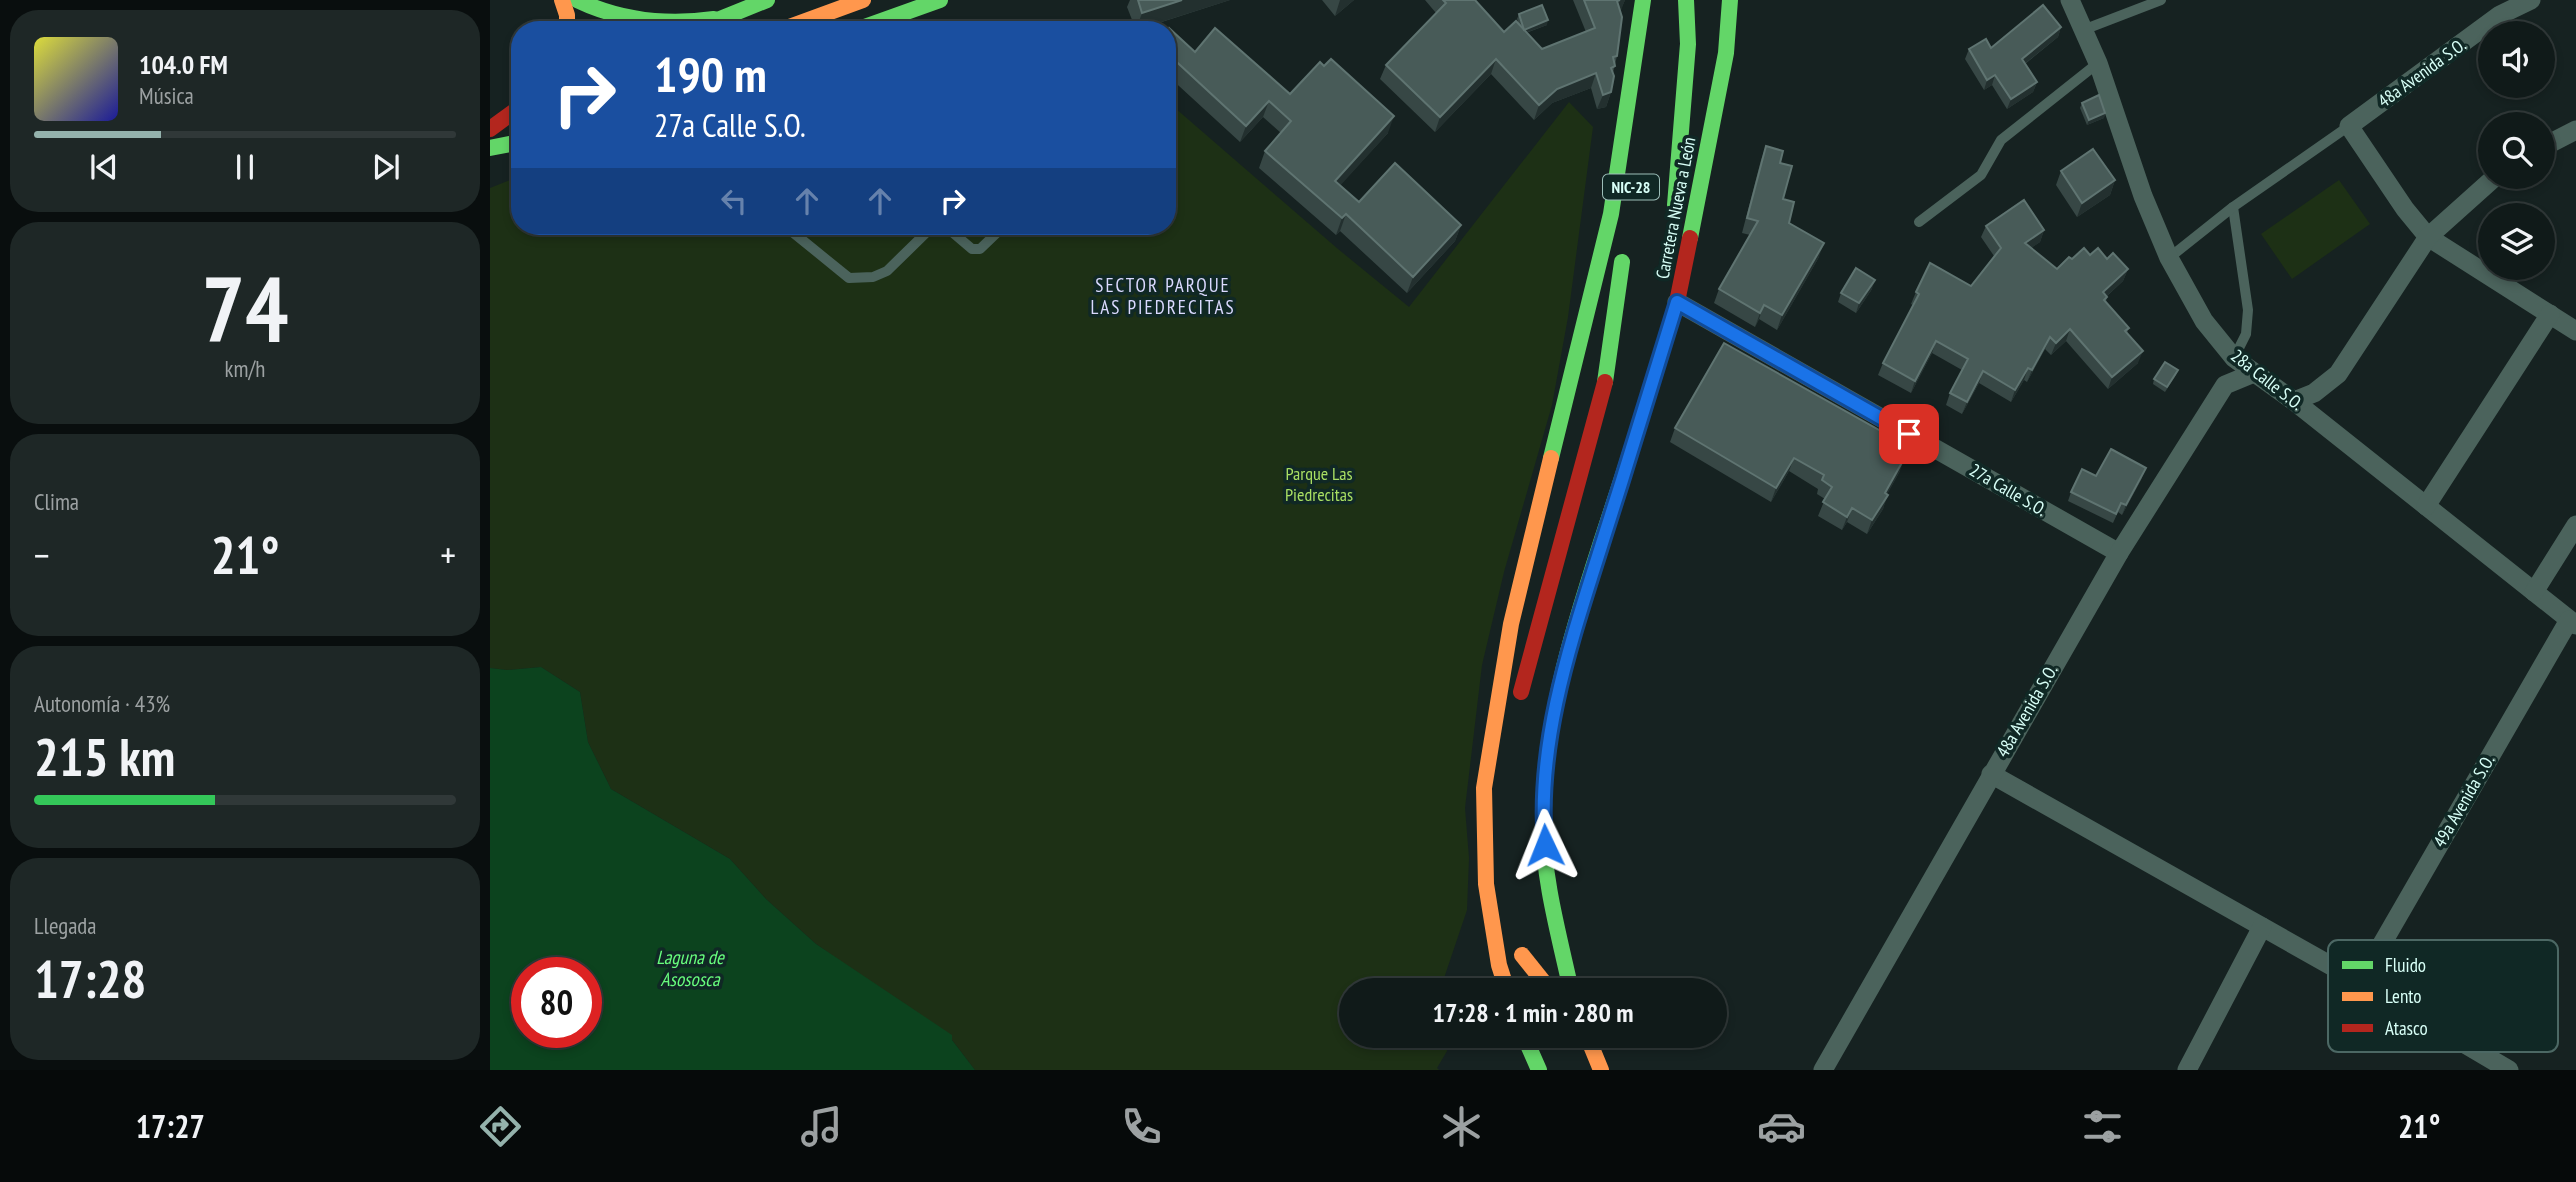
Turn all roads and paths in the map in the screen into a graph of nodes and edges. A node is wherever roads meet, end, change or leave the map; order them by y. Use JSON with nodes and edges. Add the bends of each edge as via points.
{"nodes":[{"id":1,"x":562,"y":0,"type":"edge"},
{"id":2,"x":577,"y":0,"type":"edge"},
{"id":3,"x":767,"y":0,"type":"edge"},
{"id":4,"x":863,"y":0,"type":"edge"},
{"id":5,"x":940,"y":0,"type":"edge"},
{"id":6,"x":1643,"y":0,"type":"edge"},
{"id":7,"x":1651,"y":0,"type":"edge"},
{"id":8,"x":1686,"y":0,"type":"edge"},
{"id":9,"x":1730,"y":0,"type":"edge"},
{"id":10,"x":2070,"y":0,"type":"edge"},
{"id":11,"x":2161,"y":0,"type":"edge"},
{"id":12,"x":2531,"y":0,"type":"edge"},
{"id":13,"x":723,"y":17,"type":"junction"},
{"id":14,"x":567,"y":21,"type":"edge"},
{"id":15,"x":641,"y":21,"type":"edge"},
{"id":16,"x":700,"y":21,"type":"edge"},
{"id":17,"x":714,"y":21,"type":"edge"},
{"id":18,"x":806,"y":21,"type":"edge"},
{"id":19,"x":881,"y":21,"type":"edge"},
{"id":20,"x":2083,"y":30,"type":"junction"},
{"id":21,"x":2098,"y":63,"type":"junction"},
{"id":22,"x":511,"y":114,"type":"edge"},
{"id":23,"x":2349,"y":126,"type":"junction"},
{"id":24,"x":490,"y":129,"type":"edge"},
{"id":25,"x":2576,"y":130,"type":"edge"},
{"id":26,"x":511,"y":133,"type":"edge"},
{"id":27,"x":490,"y":141,"type":"edge"},
{"id":28,"x":2555,"y":141,"type":"edge"},
{"id":29,"x":511,"y":144,"type":"edge"},
{"id":30,"x":490,"y":148,"type":"edge"},
{"id":31,"x":2481,"y":189,"type":"edge"},
{"id":32,"x":1630,"y":195,"type":"dead end"},
{"id":33,"x":2233,"y":207,"type":"junction"},
{"id":34,"x":1673,"y":217,"type":"dead end"},
{"id":35,"x":1919,"y":222,"type":"dead end"},
{"id":36,"x":796,"y":235,"type":"edge"},
{"id":37,"x":924,"y":235,"type":"edge"},
{"id":38,"x":956,"y":235,"type":"edge"},
{"id":39,"x":995,"y":235,"type":"edge"},
{"id":40,"x":2428,"y":236,"type":"junction"},
{"id":41,"x":1623,"y":250,"type":"dead end"},
{"id":42,"x":2169,"y":257,"type":"junction"},
{"id":43,"x":1677,"y":302,"type":"junction"},
{"id":44,"x":2550,"y":314,"type":"junction"},
{"id":45,"x":2576,"y":331,"type":"edge"},
{"id":46,"x":2234,"y":358,"type":"junction"},
{"id":47,"x":2254,"y":373,"type":"junction"},
{"id":48,"x":1634,"y":386,"type":"dead end"},
{"id":49,"x":2294,"y":401,"type":"junction"},
{"id":50,"x":2426,"y":506,"type":"junction"},
{"id":51,"x":2576,"y":524,"type":"edge"},
{"id":52,"x":2119,"y":553,"type":"junction"},
{"id":53,"x":2535,"y":592,"type":"junction"},
{"id":54,"x":2573,"y":622,"type":"edge"},
{"id":55,"x":1572,"y":640,"type":"junction"},
{"id":56,"x":1517,"y":713,"type":"dead end"},
{"id":57,"x":1991,"y":774,"type":"junction"},
{"id":58,"x":2262,"y":927,"type":"junction"},
{"id":59,"x":2385,"y":940,"type":"edge"},
{"id":60,"x":2328,"y":964,"type":"edge"},
{"id":61,"x":1503,"y":978,"type":"edge"},
{"id":62,"x":1529,"y":978,"type":"edge"},
{"id":63,"x":1542,"y":978,"type":"edge"},
{"id":64,"x":1568,"y":978,"type":"edge"},
{"id":65,"x":1529,"y":1048,"type":"edge"},
{"id":66,"x":1592,"y":1048,"type":"edge"},
{"id":67,"x":2479,"y":1052,"type":"edge"},
{"id":68,"x":1539,"y":1070,"type":"edge"},
{"id":69,"x":1601,"y":1070,"type":"edge"},
{"id":70,"x":1823,"y":1070,"type":"edge"},
{"id":71,"x":2187,"y":1070,"type":"edge"},
{"id":72,"x":2509,"y":1070,"type":"edge"}],
"edges":[{"from":1,"to":14,"type":"main road"},
{"from":2,"to":15,"type":"main road"},
{"from":3,"to":13,"type":"main road"},
{"from":4,"to":18,"type":"main road"},
{"from":5,"to":19,"type":"main road"},
{"from":6,"to":61,"type":"main road","via":[[1611,214],[1511,624],[1484,788],[1486,884]]},
{"from":7,"to":32,"type":"main road","number":"NIC-28"},
{"from":8,"to":34,"type":"main road","via":[[1687,56]]},
{"from":9,"to":43,"type":"main road","name":"Carretera Nueva a León","via":[[1726,53]]},
{"from":10,"to":20,"type":"street","name":"28a Calle S.O."},
{"from":11,"to":20,"type":"lane"},
{"from":12,"to":23,"type":"street","name":"48a Avenida S.O.","via":[[2500,15]]},
{"from":13,"to":16,"type":"main road"},
{"from":13,"to":17,"type":"main road"},
{"from":20,"to":21,"type":"street","name":"28a Calle S.O."},
{"from":21,"to":35,"type":"lane","via":[[2001,140],[1981,175]]},
{"from":21,"to":42,"type":"street","name":"28a Calle S.O."},
{"from":22,"to":24,"type":"main road"},
{"from":23,"to":33,"type":"lane"},
{"from":23,"to":40,"type":"street"},
{"from":25,"to":28,"type":"street"},
{"from":26,"to":27,"type":"main road"},
{"from":29,"to":30,"type":"main road"},
{"from":31,"to":40,"type":"street"},
{"from":33,"to":42,"type":"lane"},
{"from":33,"to":46,"type":"lane","via":[[2248,310],[2246,334]]},
{"from":36,"to":37,"type":"lane","via":[[849,278],[887,271]]},
{"from":38,"to":39,"type":"lane","via":[[972,249],[980,249]]},
{"from":40,"to":44,"type":"street"},
{"from":40,"to":49,"type":"street","via":[[2338,374],[2314,393]]},
{"from":41,"to":56,"type":"main road","via":[[1608,373]]},
{"from":42,"to":46,"type":"street","name":"28a Calle S.O.","via":[[2204,321]]},
{"from":43,"to":52,"type":"street","name":"27a Calle S.O."},
{"from":43,"to":55,"type":"main road","name":"Carretera Nueva a León"},
{"from":44,"to":45,"type":"street"},
{"from":44,"to":50,"type":"street"},
{"from":46,"to":47,"type":"street","name":"28a Calle S.O."},
{"from":47,"to":49,"type":"street","name":"28a Calle S.O."},
{"from":47,"to":52,"type":"street","name":"48a Avenida S.O.","via":[[2225,385]]},
{"from":48,"to":55,"type":"main road"},
{"from":49,"to":50,"type":"street","name":"28a Calle S.O."},
{"from":50,"to":53,"type":"street","name":"28a Calle S.O."},
{"from":51,"to":53,"type":"street"},
{"from":52,"to":57,"type":"street","name":"48a Avenida S.O."},
{"from":53,"to":54,"type":"street","name":"28a Calle S.O."},
{"from":54,"to":59,"type":"street","name":"49a Avenida S.O."},
{"from":55,"to":64,"type":"main road","name":"Carretera Nueva a León","via":[[1546,762],[1543,824],[1548,886]]},
{"from":57,"to":58,"type":"street"},
{"from":57,"to":70,"type":"street","name":"48a Avenida S.O."},
{"from":58,"to":60,"type":"street"},
{"from":58,"to":71,"type":"street"},
{"from":62,"to":63,"type":"main road","via":[[1521,948]]},
{"from":65,"to":68,"type":"main road"},
{"from":66,"to":69,"type":"main road"},
{"from":67,"to":72,"type":"street"}]}
